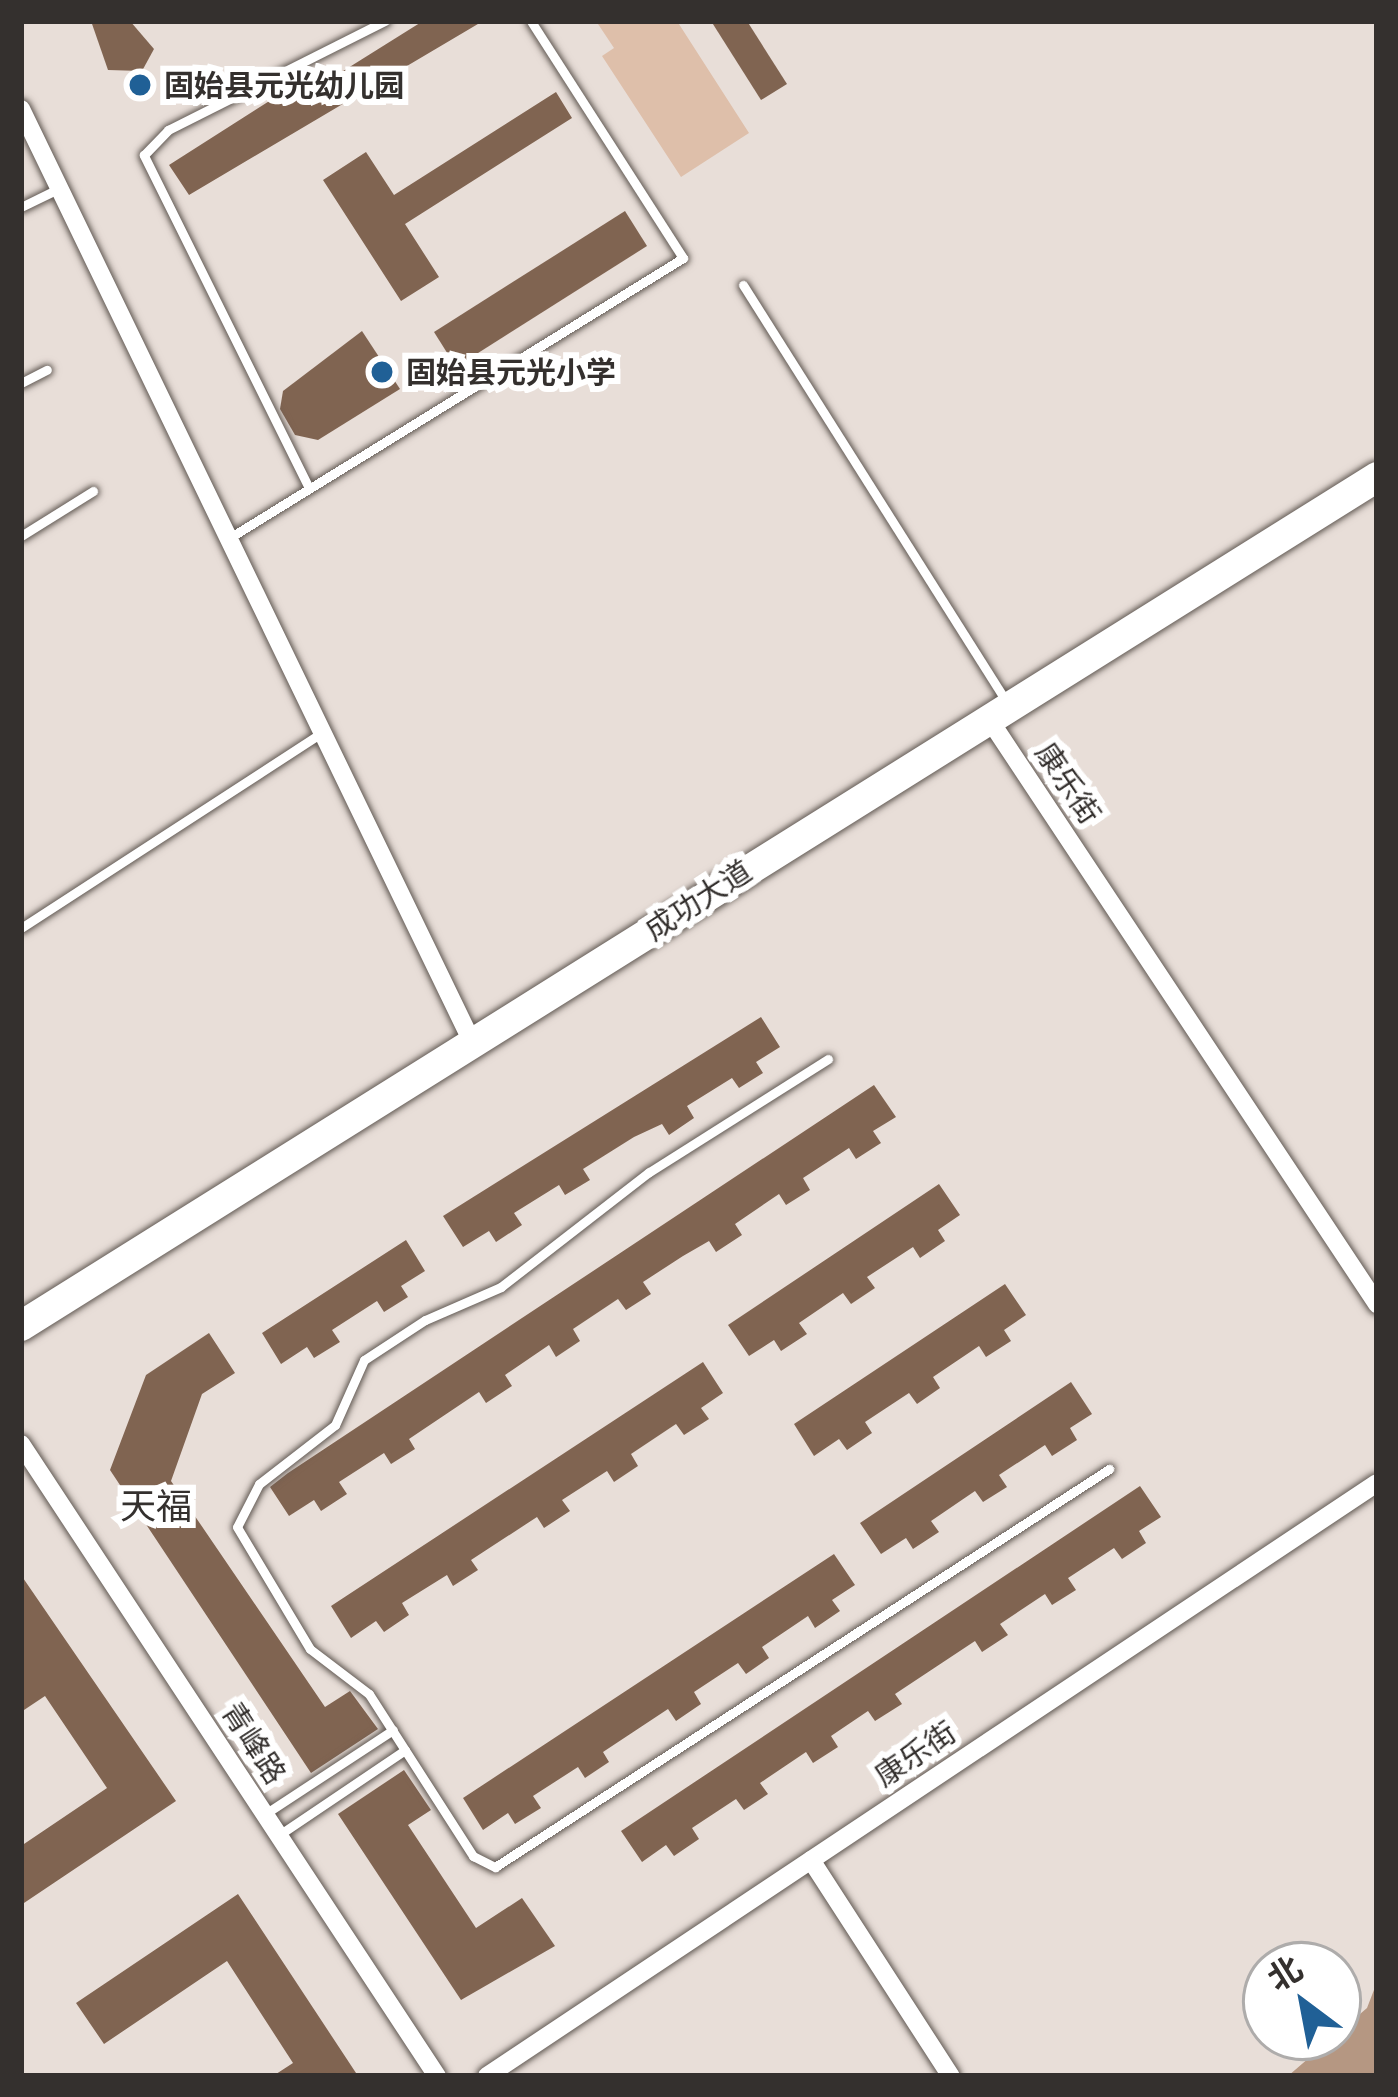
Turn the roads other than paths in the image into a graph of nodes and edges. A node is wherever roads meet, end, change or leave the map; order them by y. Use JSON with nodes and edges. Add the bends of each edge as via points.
{"nodes":[{"id":1,"x":385,"y":21,"type":"edge"},
{"id":2,"x":531,"y":21,"type":"edge"},
{"id":3,"x":21,"y":109,"type":"edge"},
{"id":4,"x":56,"y":190,"type":"junction"},
{"id":5,"x":21,"y":207,"type":"edge"},
{"id":6,"x":743,"y":285,"type":"dead end"},
{"id":7,"x":47,"y":370,"type":"dead end"},
{"id":8,"x":21,"y":383,"type":"edge"},
{"id":9,"x":1377,"y":477,"type":"edge"},
{"id":10,"x":309,"y":488,"type":"junction"},
{"id":11,"x":93,"y":491,"type":"dead end"},
{"id":12,"x":21,"y":536,"type":"edge"},
{"id":13,"x":226,"y":539,"type":"junction"},
{"id":14,"x":997,"y":710,"type":"junction"},
{"id":15,"x":321,"y":734,"type":"junction"},
{"id":16,"x":21,"y":928,"type":"edge"},
{"id":17,"x":473,"y":1044,"type":"junction"},
{"id":18,"x":828,"y":1059,"type":"dead end"},
{"id":19,"x":1377,"y":1304,"type":"edge"},
{"id":20,"x":21,"y":1325,"type":"edge"},
{"id":21,"x":21,"y":1444,"type":"edge"},
{"id":22,"x":1109,"y":1469,"type":"dead end"},
{"id":23,"x":1377,"y":1483,"type":"edge"},
{"id":24,"x":393,"y":1730,"type":"junction"},
{"id":25,"x":405,"y":1750,"type":"junction"},
{"id":26,"x":265,"y":1814,"type":"junction"},
{"id":27,"x":279,"y":1835,"type":"junction"},
{"id":28,"x":811,"y":1860,"type":"junction"},
{"id":29,"x":437,"y":2076,"type":"edge"},
{"id":30,"x":487,"y":2076,"type":"edge"},
{"id":31,"x":951,"y":2076,"type":"edge"}],
"edges":[{"from":1,"to":10,"type":"lane","via":[[167,130],[144,155]]},
{"from":2,"to":10,"type":"lane","via":[[683,258]]},
{"from":3,"to":4,"type":"street"},
{"from":4,"to":5,"type":"lane"},
{"from":4,"to":13,"type":"street"},
{"from":6,"to":14,"type":"lane"},
{"from":7,"to":8,"type":"lane"},
{"from":9,"to":14,"type":"main road","name":"成功大道"},
{"from":10,"to":13,"type":"lane"},
{"from":11,"to":12,"type":"lane"},
{"from":13,"to":15,"type":"street"},
{"from":14,"to":17,"type":"main road","name":"成功大道"},
{"from":14,"to":19,"type":"street","name":"康乐街"},
{"from":15,"to":16,"type":"lane"},
{"from":15,"to":17,"type":"street"},
{"from":17,"to":20,"type":"main road","name":"成功大道"},
{"from":18,"to":24,"type":"lane","via":[[649,1172],[501,1286],[382,1344],[353,1374],[334,1425],[248,1496],[237,1527],[242,1546],[310,1649],[363,1687]]},
{"from":21,"to":26,"type":"street","name":"青峰路"},
{"from":22,"to":25,"type":"lane","via":[[510,1863],[495,1867],[473,1856]]},
{"from":23,"to":28,"type":"street","name":"康乐街"},
{"from":24,"to":25,"type":"lane"},
{"from":24,"to":26,"type":"lane"},
{"from":25,"to":27,"type":"lane"},
{"from":26,"to":27,"type":"street","name":"青峰路"},
{"from":27,"to":29,"type":"street","name":"青峰路"},
{"from":28,"to":30,"type":"street","name":"康乐街"},
{"from":28,"to":31,"type":"street"}]}
